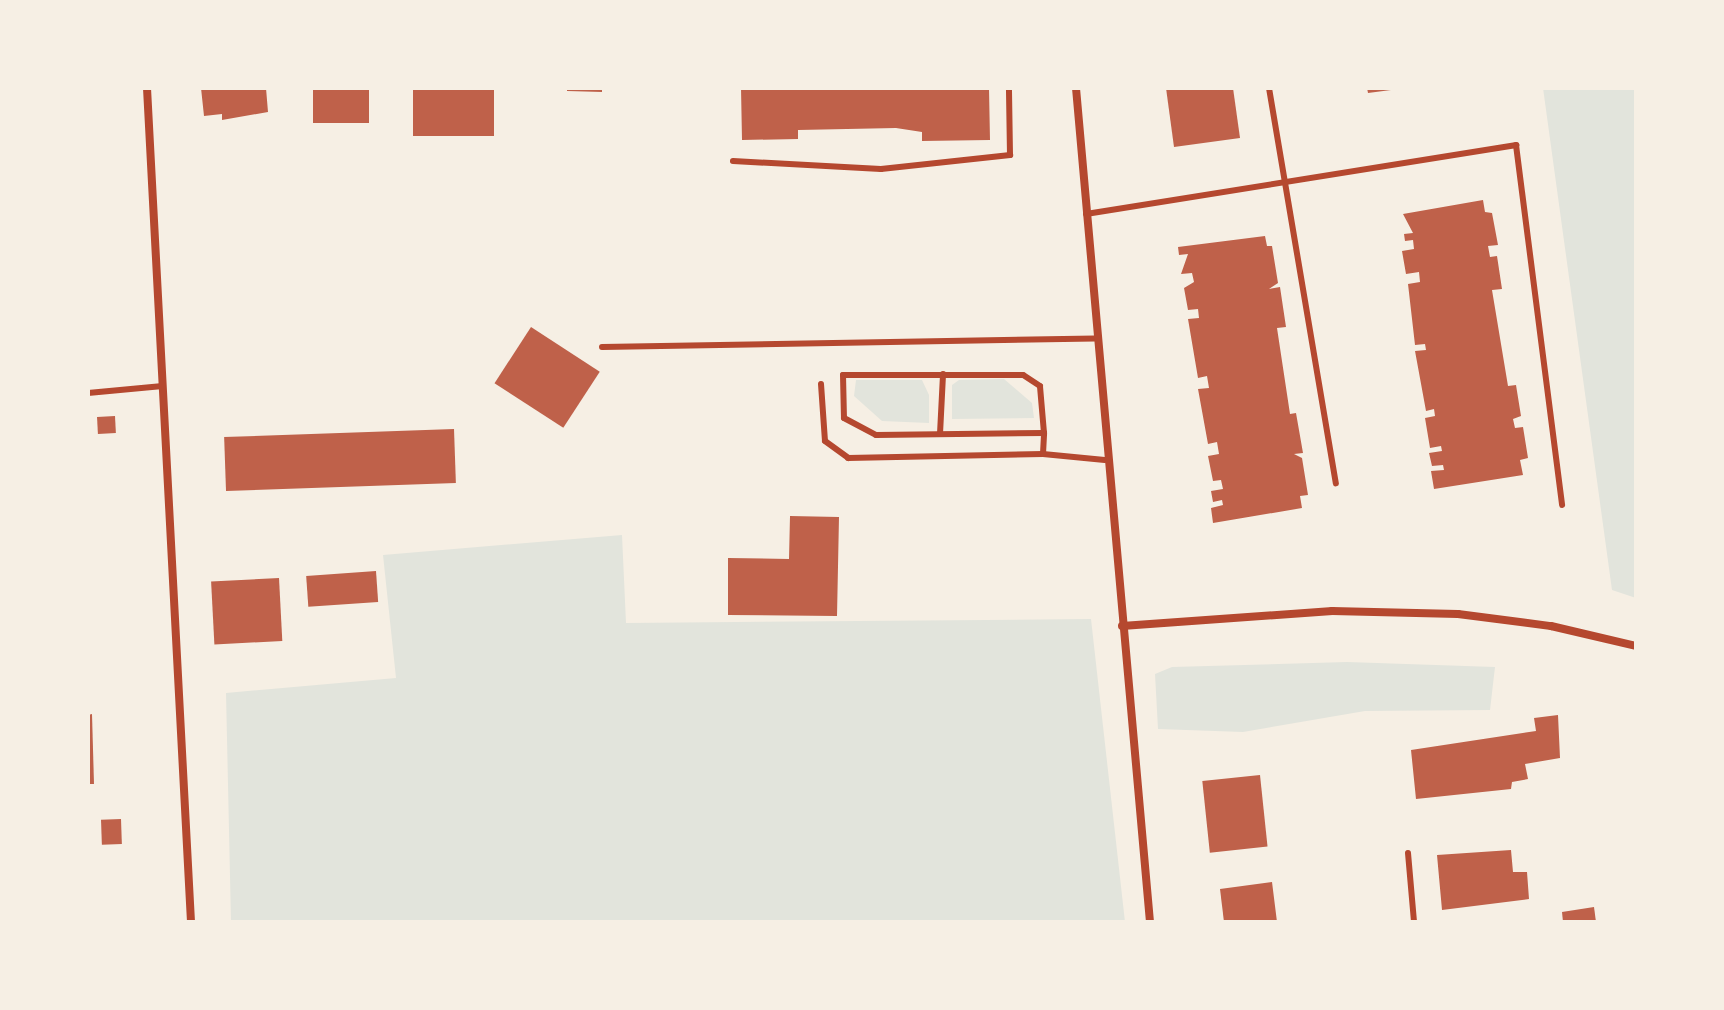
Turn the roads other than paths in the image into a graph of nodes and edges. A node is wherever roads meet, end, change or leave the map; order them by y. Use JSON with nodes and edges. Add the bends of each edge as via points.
{"nodes":[{"id":1,"x":147,"y":88,"type":"edge"},
{"id":2,"x":1009,"y":88,"type":"edge"},
{"id":3,"x":1076,"y":88,"type":"edge"},
{"id":4,"x":1269,"y":88,"type":"edge"},
{"id":5,"x":733,"y":161,"type":"dead end"},
{"id":6,"x":1284,"y":182,"type":"junction"},
{"id":7,"x":1086,"y":214,"type":"junction"},
{"id":8,"x":1095,"y":338,"type":"junction"},
{"id":9,"x":602,"y":347,"type":"dead end"},
{"id":10,"x":943,"y":374,"type":"junction"},
{"id":11,"x":821,"y":384,"type":"dead end"},
{"id":12,"x":163,"y":386,"type":"junction"},
{"id":13,"x":88,"y":393,"type":"edge"},
{"id":14,"x":1044,"y":433,"type":"junction"},
{"id":15,"x":940,"y":434,"type":"junction"},
{"id":16,"x":1043,"y":454,"type":"junction"},
{"id":17,"x":1105,"y":460,"type":"junction"},
{"id":18,"x":1336,"y":483,"type":"dead end"},
{"id":19,"x":1562,"y":505,"type":"dead end"},
{"id":20,"x":1122,"y":626,"type":"junction"},
{"id":21,"x":1636,"y":646,"type":"edge"},
{"id":22,"x":1408,"y":853,"type":"dead end"},
{"id":23,"x":191,"y":922,"type":"edge"},
{"id":24,"x":1150,"y":922,"type":"edge"},
{"id":25,"x":1414,"y":922,"type":"edge"}],
"edges":[{"from":1,"to":12,"type":"street"},
{"from":2,"to":5,"type":"lane","via":[[1010,155],[881,169]]},
{"from":3,"to":7,"type":"street"},
{"from":4,"to":6,"type":"lane"},
{"from":6,"to":7,"type":"lane"},
{"from":6,"to":18,"type":"lane"},
{"from":6,"to":19,"type":"lane","via":[[1516,145]]},
{"from":7,"to":8,"type":"street"},
{"from":8,"to":9,"type":"lane"},
{"from":8,"to":17,"type":"street"},
{"from":10,"to":14,"type":"lane","via":[[1023,375],[1040,386]]},
{"from":10,"to":15,"type":"lane"},
{"from":10,"to":15,"type":"lane","via":[[843,375],[844,418],[876,435]]},
{"from":11,"to":16,"type":"lane","via":[[825,441],[848,458]]},
{"from":12,"to":13,"type":"lane"},
{"from":12,"to":23,"type":"street"},
{"from":14,"to":15,"type":"lane"},
{"from":14,"to":16,"type":"lane"},
{"from":16,"to":17,"type":"lane"},
{"from":17,"to":20,"type":"street"},
{"from":20,"to":21,"type":"street","via":[[1332,611],[1458,614],[1551,626]]},
{"from":20,"to":24,"type":"street"},
{"from":22,"to":25,"type":"lane"}]}
